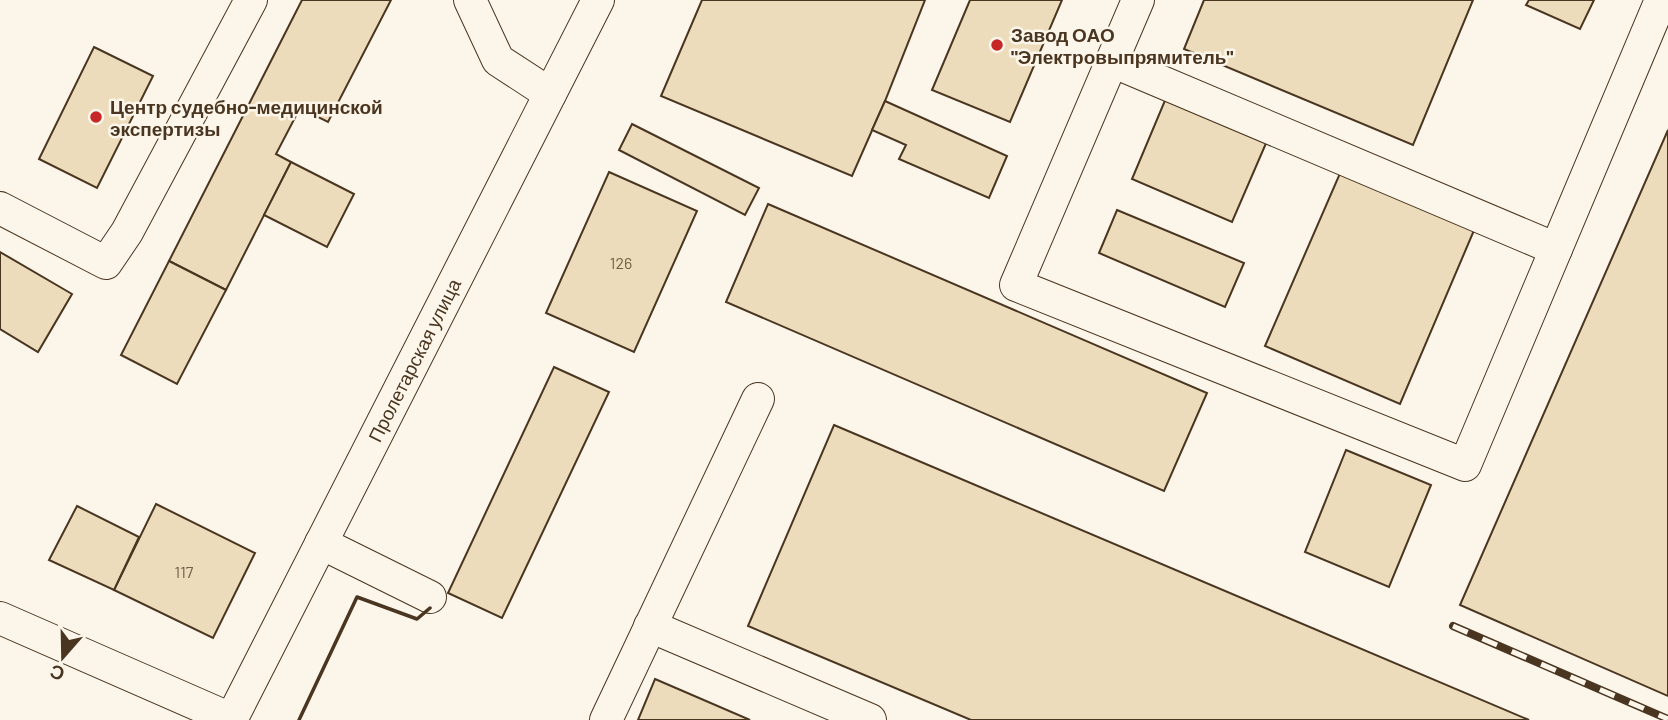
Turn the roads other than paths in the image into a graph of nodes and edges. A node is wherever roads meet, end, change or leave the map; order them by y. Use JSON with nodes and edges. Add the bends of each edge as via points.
{"nodes":[{"id":1,"x":251,"y":0,"type":"edge"},
{"id":2,"x":470,"y":0,"type":"edge"},
{"id":3,"x":598,"y":0,"type":"edge"},
{"id":4,"x":1138,"y":0,"type":"edge"},
{"id":5,"x":1661,"y":0,"type":"edge"},
{"id":6,"x":1111,"y":61,"type":"junction"},
{"id":7,"x":550,"y":94,"type":"junction"},
{"id":8,"x":0,"y":208,"type":"edge"},
{"id":9,"x":1556,"y":249,"type":"junction"},
{"id":10,"x":758,"y":399,"type":"dead end"},
{"id":11,"x":321,"y":543,"type":"junction"},
{"id":12,"x":430,"y":597,"type":"dead end"},
{"id":13,"x":0,"y":618,"type":"edge"},
{"id":14,"x":650,"y":626,"type":"junction"},
{"id":15,"x":232,"y":720,"type":"edge"},
{"id":16,"x":606,"y":720,"type":"edge"},
{"id":17,"x":870,"y":720,"type":"edge"}],
"edges":[{"from":1,"to":8,"type":"street","via":[[127,232],[106,262]]},
{"from":2,"to":7,"type":"street","via":[[498,60]]},
{"from":3,"to":7,"type":"street","name":"Пролетарская улица"},
{"from":4,"to":6,"type":"street"},
{"from":5,"to":9,"type":"street"},
{"from":6,"to":9,"type":"street"},
{"from":6,"to":9,"type":"street","via":[[1016,285],[1465,465]]},
{"from":7,"to":11,"type":"street","name":"Пролетарская улица"},
{"from":10,"to":14,"type":"street"},
{"from":11,"to":12,"type":"street"},
{"from":11,"to":15,"type":"street","name":"Пролетарская улица"},
{"from":13,"to":15,"type":"street"},
{"from":14,"to":16,"type":"street"},
{"from":14,"to":17,"type":"street"}]}
